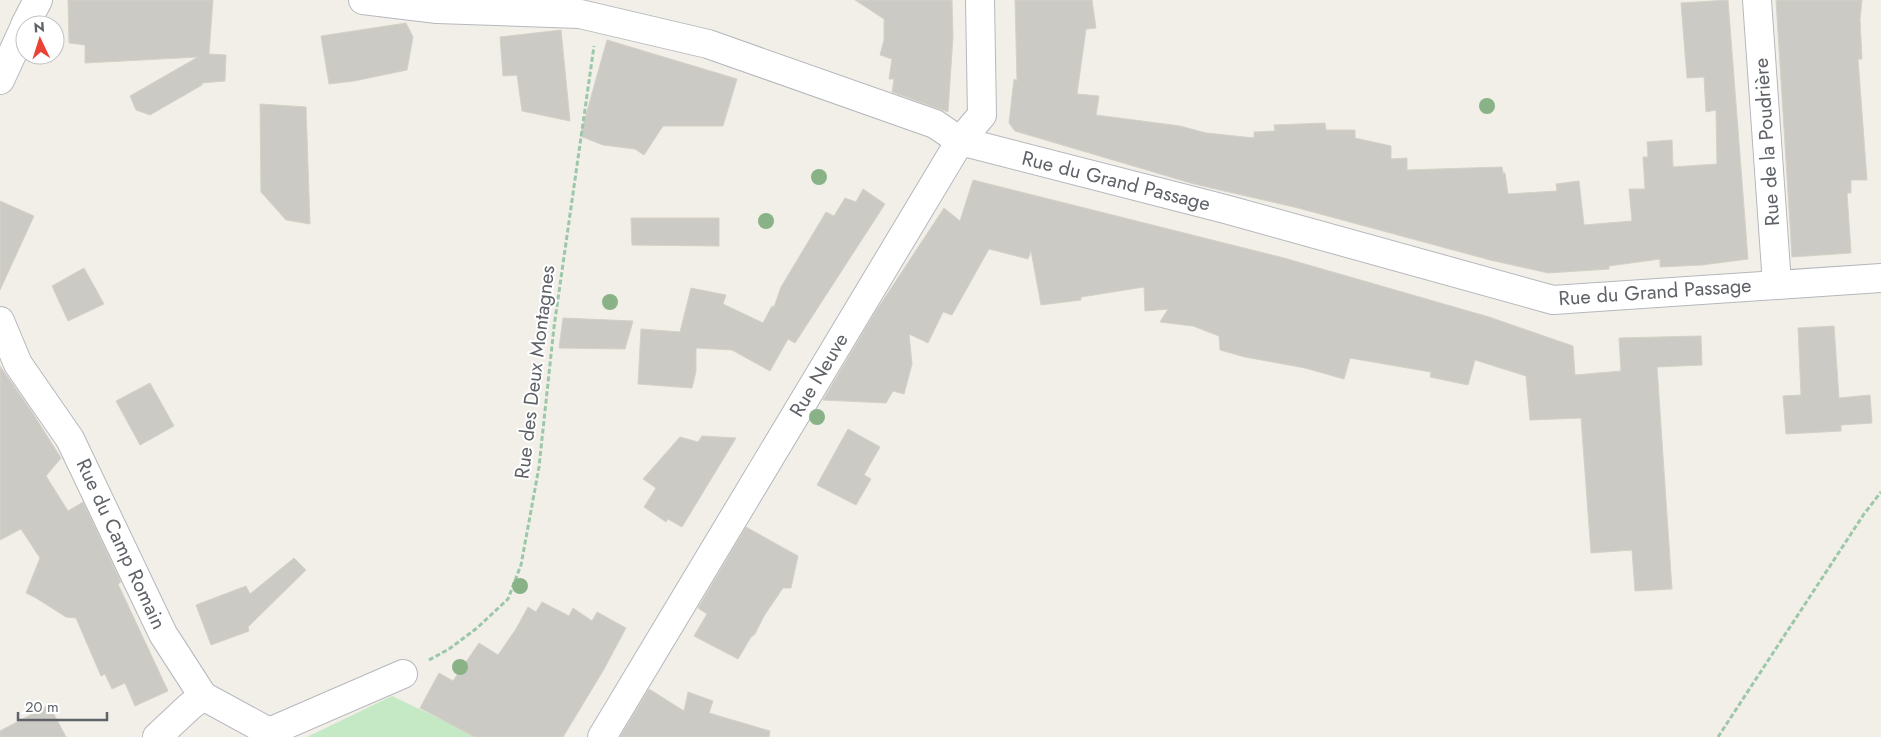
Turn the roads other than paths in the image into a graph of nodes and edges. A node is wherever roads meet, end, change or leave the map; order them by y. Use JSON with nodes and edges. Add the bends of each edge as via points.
{"nodes":[{"id":1,"x":38,"y":0,"type":"edge"},
{"id":2,"x":363,"y":0,"type":"edge"},
{"id":3,"x":980,"y":0,"type":"edge"},
{"id":4,"x":1757,"y":0,"type":"edge"},
{"id":5,"x":30,"y":15,"type":"edge"},
{"id":6,"x":15,"y":47,"type":"edge"},
{"id":7,"x":0,"y":80,"type":"edge"},
{"id":8,"x":960,"y":141,"type":"junction"},
{"id":9,"x":1881,"y":278,"type":"edge"},
{"id":10,"x":1777,"y":284,"type":"junction"},
{"id":11,"x":0,"y":321,"type":"edge"},
{"id":12,"x":403,"y":674,"type":"road end"},
{"id":13,"x":203,"y":696,"type":"junction"},
{"id":14,"x":272,"y":735,"type":"edge"},
{"id":15,"x":157,"y":737,"type":"edge"},
{"id":16,"x":602,"y":737,"type":"edge"}],
"edges":[{"from":1,"to":5,"type":"street"},
{"from":2,"to":8,"type":"street","name":"Rue du Grand Passage","via":[[437,9],[580,14],[598,18],[708,44],[935,124]]},
{"from":3,"to":8,"type":"street","name":"Rue Neuve","via":[[982,115]]},
{"from":4,"to":10,"type":"street","name":"Rue de la Poudrière"},
{"from":6,"to":7,"type":"street"},
{"from":8,"to":10,"type":"street","name":"Rue du Grand Passage","via":[[1225,209],[1553,300]]},
{"from":8,"to":16,"type":"street","name":"Rue Neuve"},
{"from":9,"to":10,"type":"street","name":"Rue du Grand Passage"},
{"from":11,"to":13,"type":"street","name":"Rue du Camp Romain","via":[[18,364],[70,438],[163,634]]},
{"from":12,"to":14,"type":"street"},
{"from":13,"to":14,"type":"street","name":"Rue du Camp Romain"},
{"from":13,"to":15,"type":"street"}]}
